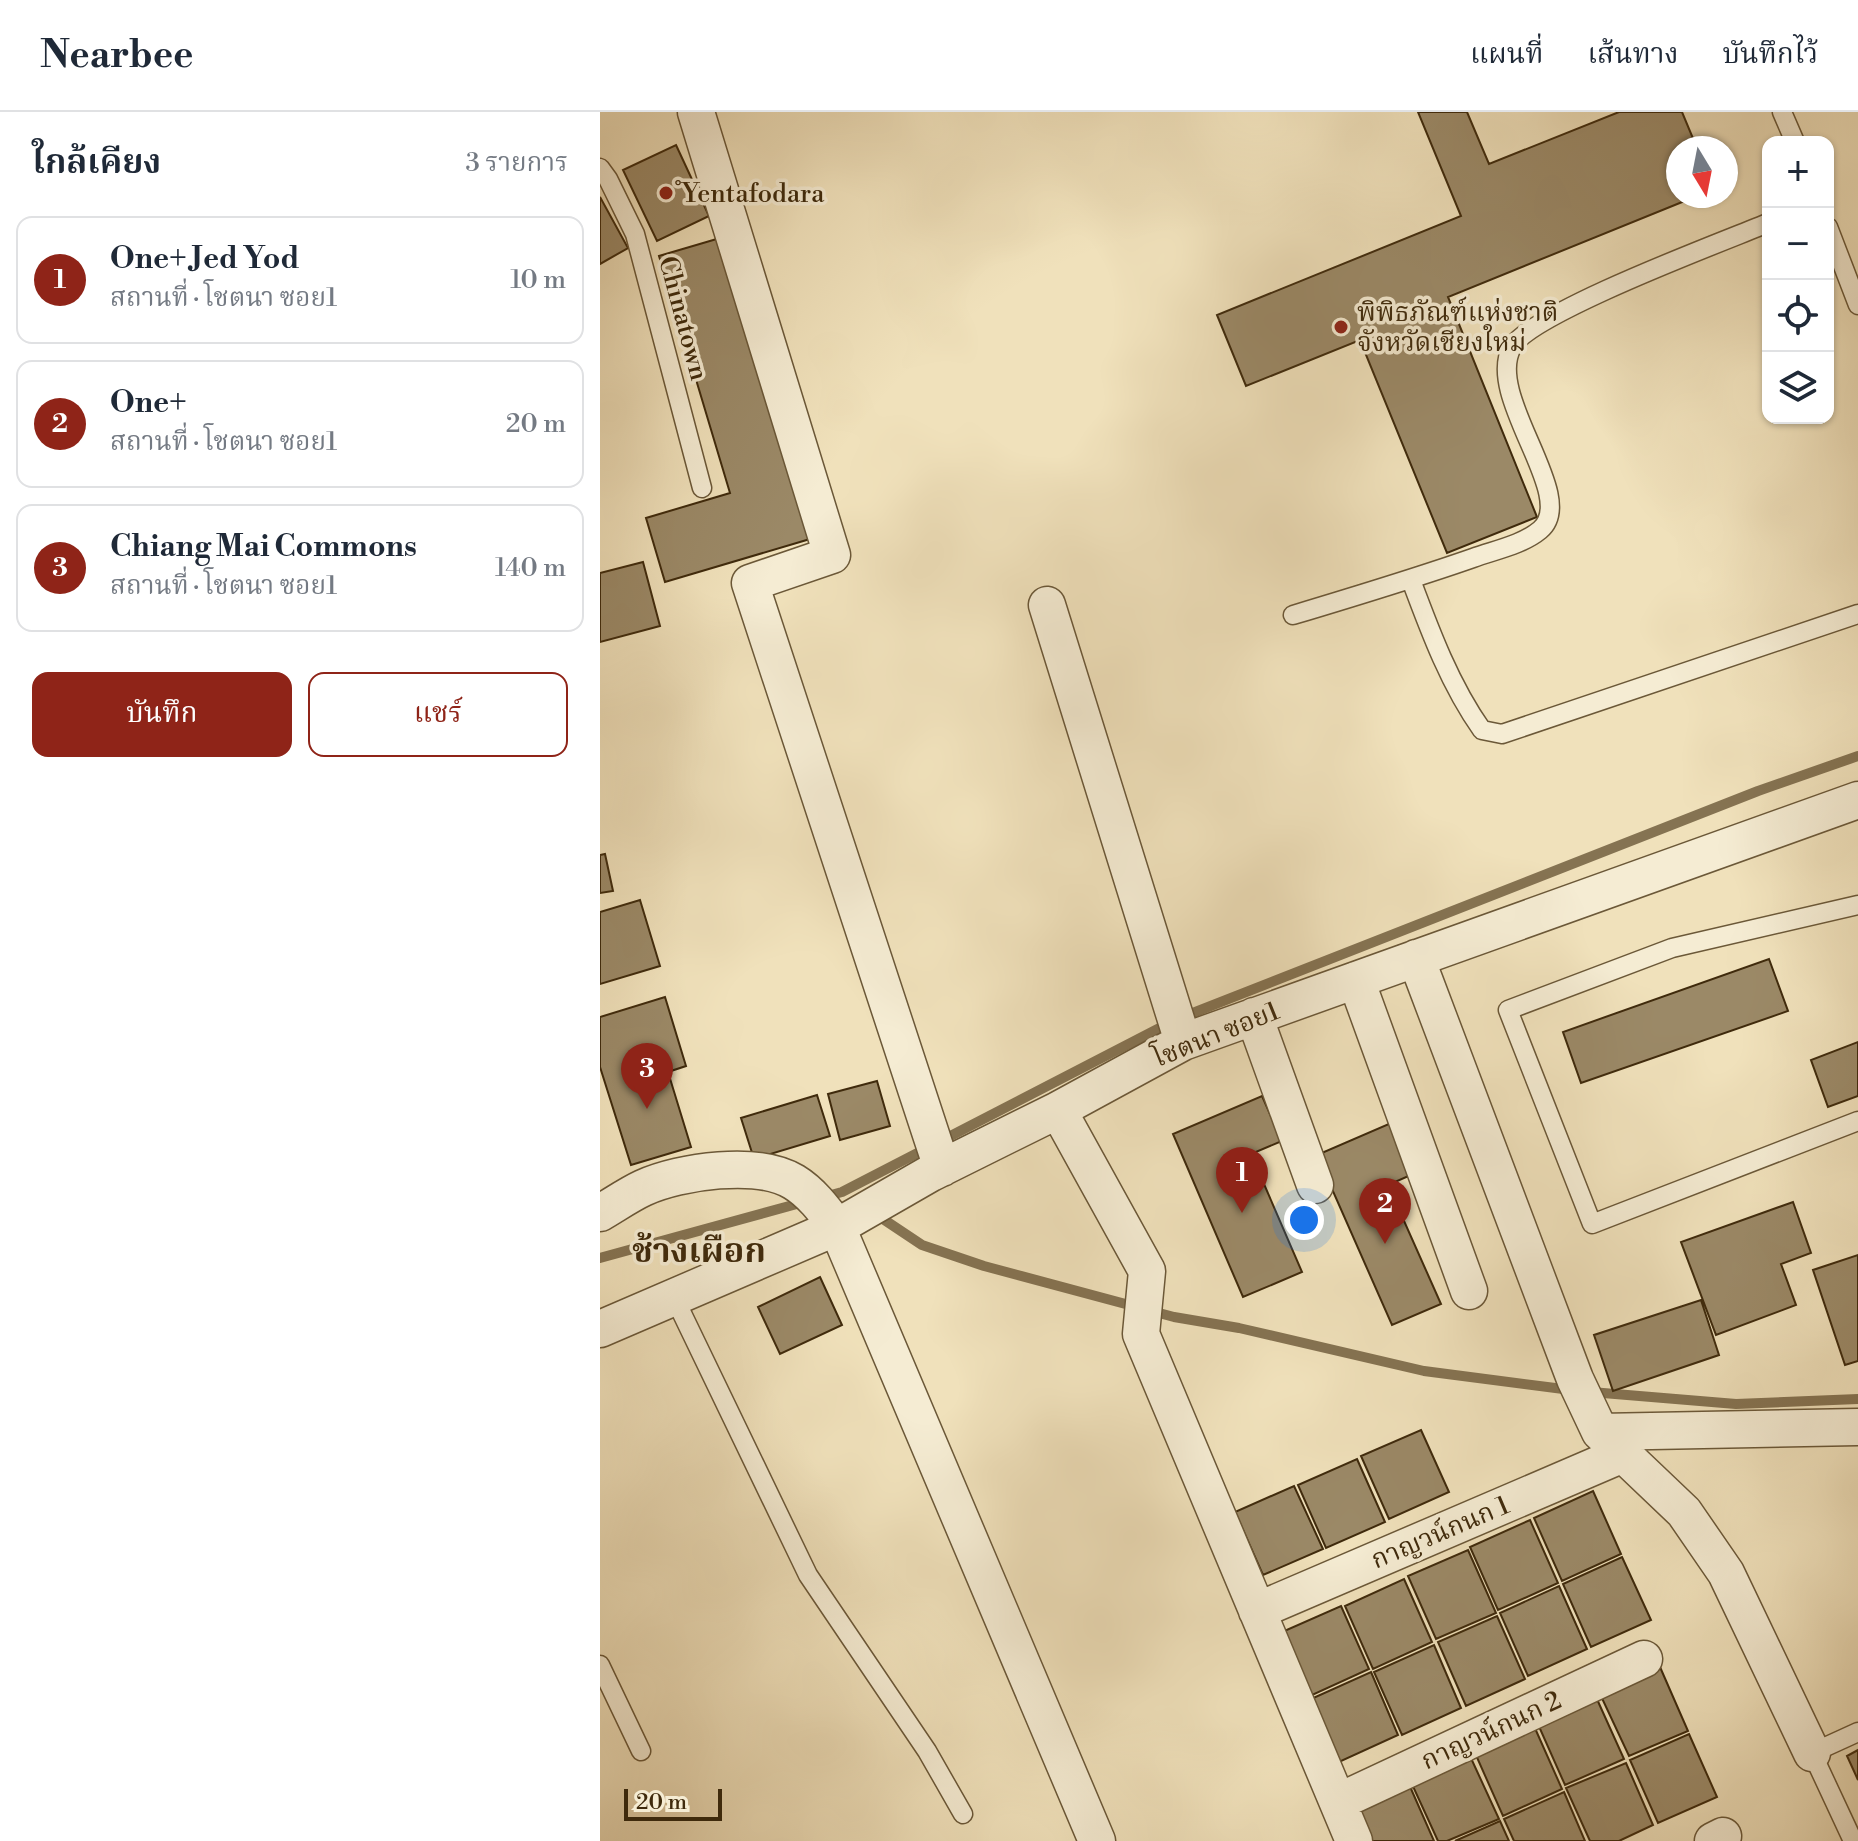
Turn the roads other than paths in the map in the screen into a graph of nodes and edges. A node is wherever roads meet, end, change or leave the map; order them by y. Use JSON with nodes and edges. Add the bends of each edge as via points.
{"nodes":[{"id":1,"x":696,"y":112,"type":"edge"},
{"id":2,"x":1782,"y":112,"type":"edge"},
{"id":3,"x":1792,"y":136,"type":"edge"},
{"id":4,"x":600,"y":168,"type":"edge"},
{"id":5,"x":1762,"y":226,"type":"edge"},
{"id":6,"x":1834,"y":243,"type":"edge"},
{"id":7,"x":1858,"y":305,"type":"edge"},
{"id":8,"x":702,"y":488,"type":"dead end"},
{"id":9,"x":1411,"y":580,"type":"junction"},
{"id":10,"x":1047,"y":605,"type":"dead end"},
{"id":11,"x":1858,"y":614,"type":"edge"},
{"id":12,"x":1293,"y":615,"type":"dead end"},
{"id":13,"x":1858,"y":800,"type":"edge"},
{"id":14,"x":1858,"y":905,"type":"edge"},
{"id":15,"x":1416,"y":958,"type":"junction"},
{"id":16,"x":1356,"y":980,"type":"junction"},
{"id":17,"x":1254,"y":1016,"type":"junction"},
{"id":18,"x":1183,"y":1042,"type":"junction"},
{"id":19,"x":1058,"y":1110,"type":"junction"},
{"id":20,"x":1858,"y":1121,"type":"edge"},
{"id":21,"x":942,"y":1168,"type":"junction"},
{"id":22,"x":1315,"y":1185,"type":"dead end"},
{"id":23,"x":600,"y":1213,"type":"edge"},
{"id":24,"x":837,"y":1227,"type":"junction"},
{"id":25,"x":1469,"y":1291,"type":"dead end"},
{"id":26,"x":675,"y":1299,"type":"junction"},
{"id":27,"x":600,"y":1329,"type":"edge"},
{"id":28,"x":1858,"y":1427,"type":"edge"},
{"id":29,"x":1611,"y":1443,"type":"junction"},
{"id":30,"x":1257,"y":1611,"type":"junction"},
{"id":31,"x":1644,"y":1659,"type":"dead end"},
{"id":32,"x":600,"y":1665,"type":"edge"},
{"id":33,"x":1858,"y":1732,"type":"edge"},
{"id":34,"x":641,"y":1751,"type":"dead end"},
{"id":35,"x":1812,"y":1753,"type":"junction"},
{"id":36,"x":1338,"y":1802,"type":"junction"},
{"id":37,"x":963,"y":1814,"type":"dead end"},
{"id":38,"x":1097,"y":1841,"type":"edge"},
{"id":39,"x":1354,"y":1841,"type":"edge"},
{"id":40,"x":1853,"y":1841,"type":"edge"}],
"edges":[{"from":1,"to":21,"type":"street","via":[[832,555],[750,583]]},
{"from":2,"to":3,"type":"lane"},
{"from":4,"to":8,"type":"lane","name":"Chinatown","via":[[635,234]]},
{"from":5,"to":9,"type":"lane","via":[[1560,311],[1514,344],[1505,375],[1543,473],[1548,519],[1525,540]]},
{"from":6,"to":7,"type":"lane"},
{"from":9,"to":11,"type":"lane","via":[[1469,711],[1482,730],[1502,734]]},
{"from":9,"to":12,"type":"lane"},
{"from":10,"to":18,"type":"street"},
{"from":13,"to":15,"type":"street","name":"โชตนา ซอย1"},
{"from":14,"to":20,"type":"lane","via":[[1672,948],[1508,1010],[1592,1224]]},
{"from":15,"to":16,"type":"street","name":"โชตนา ซอย1"},
{"from":15,"to":29,"type":"street","via":[[1575,1379]]},
{"from":16,"to":17,"type":"street","name":"โชตนา ซอย1"},
{"from":16,"to":25,"type":"street"},
{"from":17,"to":18,"type":"street","name":"โชตนา ซอย1"},
{"from":17,"to":22,"type":"street"},
{"from":18,"to":19,"type":"street","name":"โชตนา ซอย1"},
{"from":19,"to":21,"type":"street","name":"โชตนา ซอย1"},
{"from":19,"to":30,"type":"street","via":[[1147,1271],[1141,1334]]},
{"from":21,"to":24,"type":"street","name":"โชตนา ซอย1"},
{"from":23,"to":24,"type":"street","via":[[643,1188],[680,1175],[767,1171],[794,1182]]},
{"from":24,"to":26,"type":"street","name":"โชตนา ซอย1"},
{"from":24,"to":38,"type":"street"},
{"from":26,"to":27,"type":"street","name":"โชตนา ซอย1"},
{"from":26,"to":37,"type":"lane","via":[[808,1575],[927,1751]]},
{"from":28,"to":29,"type":"street"},
{"from":29,"to":30,"type":"street","name":"กาญวน์กนก 1"},
{"from":29,"to":35,"type":"street","via":[[1684,1512],[1726,1573]]},
{"from":30,"to":36,"type":"street"},
{"from":31,"to":36,"type":"street","name":"กาญวน์กนก 2"},
{"from":32,"to":34,"type":"lane"},
{"from":33,"to":35,"type":"lane"},
{"from":35,"to":40,"type":"lane"},
{"from":36,"to":39,"type":"street"}]}
